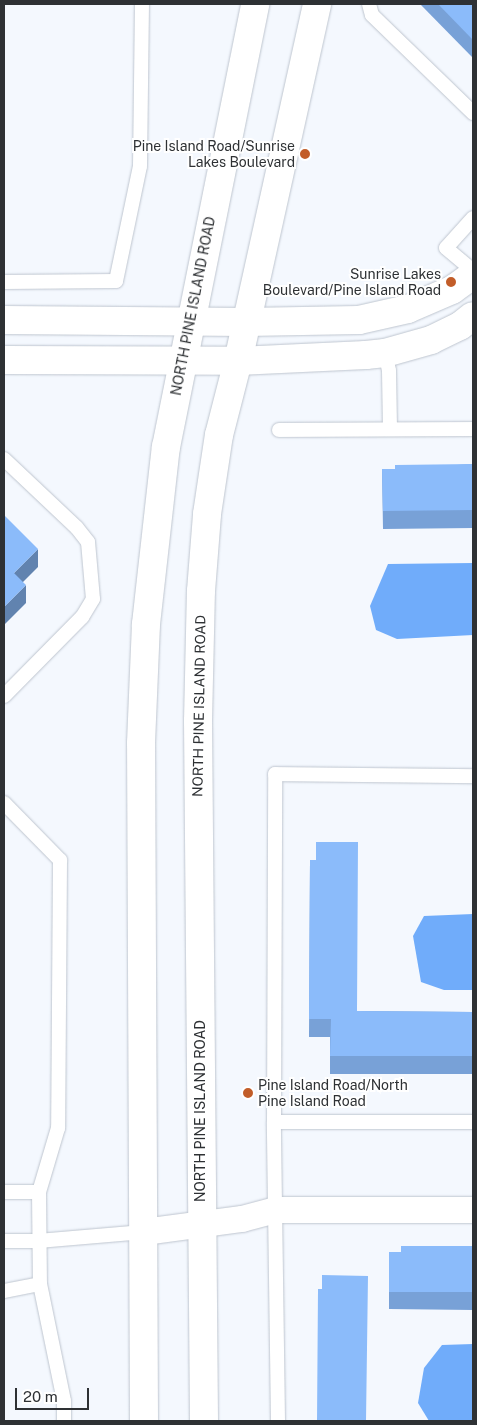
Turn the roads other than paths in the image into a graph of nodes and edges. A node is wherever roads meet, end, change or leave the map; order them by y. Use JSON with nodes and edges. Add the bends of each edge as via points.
{"nodes":[{"id":1,"x":142,"y":4,"type":"edge"},
{"id":2,"x":255,"y":4,"type":"edge"},
{"id":3,"x":317,"y":4,"type":"edge"},
{"id":4,"x":369,"y":4,"type":"edge"},
{"id":5,"x":473,"y":113,"type":"edge"},
{"id":6,"x":473,"y":218,"type":"edge"},
{"id":7,"x":473,"y":273,"type":"edge"},
{"id":8,"x":4,"y":282,"type":"edge"},
{"id":9,"x":473,"y":316,"type":"edge"},
{"id":10,"x":4,"y":320,"type":"edge"},
{"id":11,"x":190,"y":321,"type":"junction"},
{"id":12,"x":246,"y":322,"type":"junction"},
{"id":13,"x":385,"y":353,"type":"junction"},
{"id":14,"x":4,"y":360,"type":"edge"},
{"id":15,"x":182,"y":360,"type":"junction"},
{"id":16,"x":238,"y":361,"type":"junction"},
{"id":17,"x":473,"y":428,"type":"edge"},
{"id":18,"x":390,"y":429,"type":"junction"},
{"id":19,"x":279,"y":430,"type":"dead end"},
{"id":20,"x":4,"y":459,"type":"edge"},
{"id":21,"x":4,"y":696,"type":"edge"},
{"id":22,"x":473,"y":776,"type":"edge"},
{"id":23,"x":4,"y":803,"type":"edge"},
{"id":24,"x":274,"y":1122,"type":"junction"},
{"id":25,"x":473,"y":1122,"type":"edge"},
{"id":26,"x":4,"y":1192,"type":"edge"},
{"id":27,"x":39,"y":1192,"type":"junction"},
{"id":28,"x":276,"y":1210,"type":"junction"},
{"id":29,"x":473,"y":1210,"type":"edge"},
{"id":30,"x":200,"y":1224,"type":"junction"},
{"id":31,"x":144,"y":1232,"type":"junction"},
{"id":32,"x":4,"y":1241,"type":"edge"},
{"id":33,"x":38,"y":1241,"type":"junction"},
{"id":34,"x":40,"y":1284,"type":"junction"},
{"id":35,"x":4,"y":1291,"type":"edge"},
{"id":36,"x":64,"y":1421,"type":"edge"},
{"id":37,"x":144,"y":1421,"type":"edge"},
{"id":38,"x":204,"y":1421,"type":"edge"},
{"id":39,"x":278,"y":1421,"type":"edge"}],
"edges":[{"from":1,"to":8,"type":"lane","via":[[140,166],[116,281]]},
{"from":2,"to":11,"type":"main road","name":"NORTH PINE ISLAND ROAD"},
{"from":3,"to":12,"type":"main road","name":"NORTH PINE ISLAND ROAD"},
{"from":4,"to":5,"type":"lane","via":[[372,15]]},
{"from":6,"to":7,"type":"lane","via":[[446,248]]},
{"from":7,"to":12,"type":"main road","via":[[452,290],[385,316],[359,320]]},
{"from":9,"to":13,"type":"main road","via":[[430,340]]},
{"from":10,"to":11,"type":"main road"},
{"from":11,"to":12,"type":"main road"},
{"from":11,"to":15,"type":"main road","name":"NORTH PINE ISLAND ROAD"},
{"from":12,"to":16,"type":"main road","name":"NORTH PINE ISLAND ROAD"},
{"from":13,"to":16,"type":"main road"},
{"from":13,"to":18,"type":"lane","via":[[389,371]]},
{"from":14,"to":15,"type":"main road"},
{"from":15,"to":16,"type":"main road"},
{"from":15,"to":31,"type":"main road","name":"NORTH PINE ISLAND ROAD","via":[[166,447],[147,614],[141,743]]},
{"from":16,"to":30,"type":"main road","name":"NORTH PINE ISLAND ROAD","via":[[219,435],[207,514],[201,591],[198,721]]},
{"from":17,"to":18,"type":"lane"},
{"from":18,"to":19,"type":"lane"},
{"from":20,"to":21,"type":"lane","via":[[88,542],[92,599],[82,617]]},
{"from":22,"to":24,"type":"lane","via":[[275,774]]},
{"from":23,"to":27,"type":"lane","via":[[60,860],[58,1128]]},
{"from":24,"to":25,"type":"lane"},
{"from":24,"to":28,"type":"lane"},
{"from":26,"to":27,"type":"lane"},
{"from":27,"to":33,"type":"lane"},
{"from":28,"to":29,"type":"street"},
{"from":28,"to":30,"type":"street","via":[[242,1219]]},
{"from":28,"to":39,"type":"lane"},
{"from":30,"to":31,"type":"street"},
{"from":30,"to":38,"type":"main road","name":"NORTH PINE ISLAND ROAD"},
{"from":31,"to":33,"type":"lane"},
{"from":31,"to":37,"type":"main road","name":"NORTH PINE ISLAND ROAD"},
{"from":32,"to":33,"type":"lane"},
{"from":33,"to":34,"type":"lane"},
{"from":34,"to":35,"type":"lane"},
{"from":34,"to":36,"type":"lane","via":[[64,1401]]}]}
